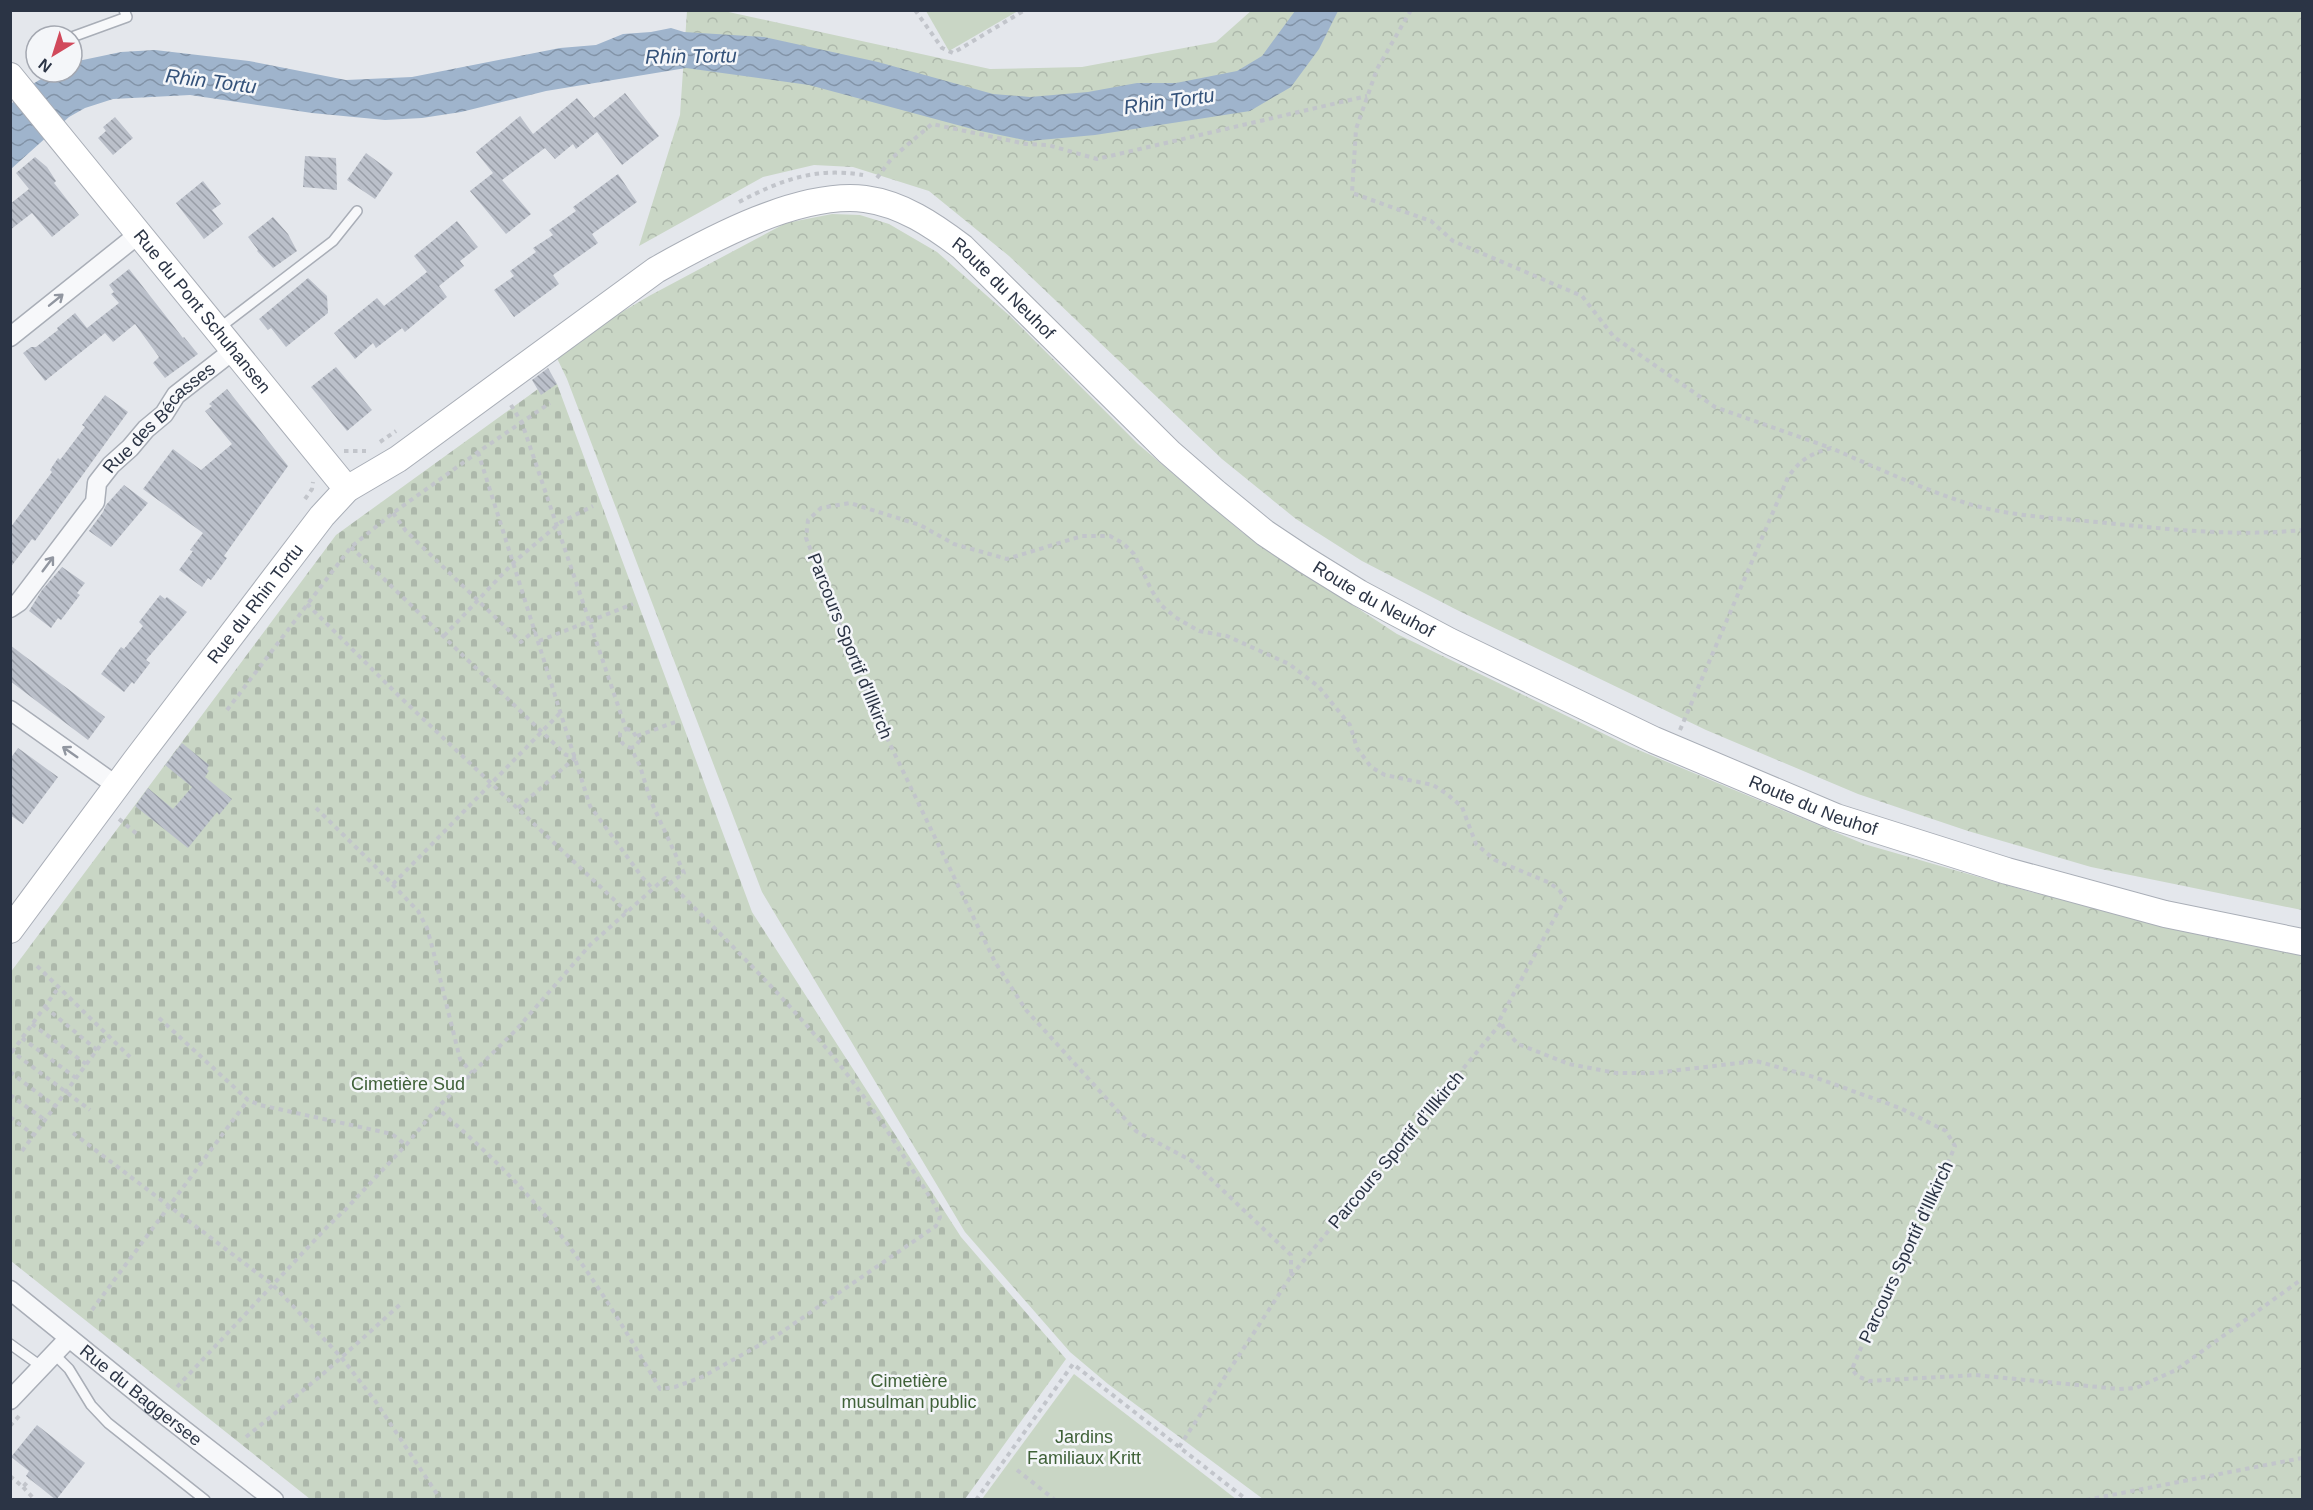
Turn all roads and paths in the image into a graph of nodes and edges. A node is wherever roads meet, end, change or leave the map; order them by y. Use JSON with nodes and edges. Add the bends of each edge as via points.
{"nodes":[{"id":1,"x":124,"y":10,"type":"edge"},
{"id":2,"x":915,"y":10,"type":"edge"},
{"id":3,"x":1025,"y":10,"type":"edge"},
{"id":4,"x":1411,"y":10,"type":"edge"},
{"id":5,"x":84,"y":33,"type":"edge"},
{"id":6,"x":15,"y":81,"type":"edge"},
{"id":7,"x":1368,"y":96,"type":"junction"},
{"id":8,"x":877,"y":178,"type":"junction"},
{"id":9,"x":888,"y":181,"type":"dead end"},
{"id":10,"x":733,"y":205,"type":"dead end"},
{"id":11,"x":357,"y":211,"type":"dead end"},
{"id":12,"x":140,"y":233,"type":"junction"},
{"id":13,"x":218,"y":329,"type":"junction"},
{"id":14,"x":10,"y":336,"type":"edge"},
{"id":15,"x":560,"y":339,"type":"joint"},
{"id":16,"x":235,"y":350,"type":"junction"},
{"id":17,"x":550,"y":403,"type":"dead end"},
{"id":18,"x":511,"y":405,"type":"dead end"},
{"id":19,"x":522,"y":423,"type":"junction"},
{"id":20,"x":381,"y":441,"type":"dead end"},
{"id":21,"x":1831,"y":448,"type":"junction"},
{"id":22,"x":341,"y":450,"type":"dead end"},
{"id":23,"x":478,"y":452,"type":"junction"},
{"id":24,"x":347,"y":489,"type":"junction"},
{"id":25,"x":592,"y":506,"type":"dead end"},
{"id":26,"x":393,"y":513,"type":"junction"},
{"id":27,"x":556,"y":528,"type":"junction"},
{"id":28,"x":2302,"y":530,"type":"edge"},
{"id":29,"x":351,"y":547,"type":"junction"},
{"id":30,"x":514,"y":562,"type":"junction"},
{"id":31,"x":478,"y":600,"type":"junction"},
{"id":32,"x":307,"y":604,"type":"junction"},
{"id":33,"x":633,"y":604,"type":"dead end"},
{"id":34,"x":10,"y":608,"type":"edge"},
{"id":35,"x":589,"y":621,"type":"junction"},
{"id":36,"x":535,"y":630,"type":"junction"},
{"id":37,"x":444,"y":636,"type":"junction"},
{"id":38,"x":539,"y":641,"type":"junction"},
{"id":39,"x":10,"y":710,"type":"edge"},
{"id":40,"x":227,"y":710,"type":"dead end"},
{"id":41,"x":561,"y":711,"type":"junction"},
{"id":42,"x":678,"y":721,"type":"dead end"},
{"id":43,"x":626,"y":729,"type":"junction"},
{"id":44,"x":542,"y":732,"type":"junction"},
{"id":45,"x":1678,"y":734,"type":"dead end"},
{"id":46,"x":637,"y":736,"type":"junction"},
{"id":47,"x":631,"y":748,"type":"junction"},
{"id":48,"x":576,"y":756,"type":"junction"},
{"id":49,"x":492,"y":783,"type":"junction"},
{"id":50,"x":117,"y":786,"type":"junction"},
{"id":51,"x":316,"y":808,"type":"dead end"},
{"id":52,"x":518,"y":808,"type":"junction"},
{"id":53,"x":118,"y":819,"type":"dead end"},
{"id":54,"x":137,"y":834,"type":"dead end"},
{"id":55,"x":670,"y":883,"type":"junction"},
{"id":56,"x":393,"y":884,"type":"junction"},
{"id":57,"x":653,"y":889,"type":"junction"},
{"id":58,"x":627,"y":912,"type":"junction"},
{"id":59,"x":10,"y":930,"type":"edge"},
{"id":60,"x":2302,"y":942,"type":"edge"},
{"id":61,"x":36,"y":966,"type":"dead end"},
{"id":62,"x":59,"y":987,"type":"junction"},
{"id":63,"x":45,"y":1007,"type":"junction"},
{"id":64,"x":159,"y":1018,"type":"dead end"},
{"id":65,"x":1501,"y":1023,"type":"junction"},
{"id":66,"x":32,"y":1024,"type":"junction"},
{"id":67,"x":108,"y":1035,"type":"junction"},
{"id":68,"x":22,"y":1038,"type":"junction"},
{"id":69,"x":97,"y":1050,"type":"junction"},
{"id":70,"x":11,"y":1051,"type":"edge"},
{"id":71,"x":130,"y":1057,"type":"dead end"},
{"id":72,"x":86,"y":1064,"type":"junction"},
{"id":73,"x":10,"y":1072,"type":"edge"},
{"id":74,"x":472,"y":1073,"type":"junction"},
{"id":75,"x":76,"y":1078,"type":"junction"},
{"id":76,"x":66,"y":1092,"type":"junction"},
{"id":77,"x":10,"y":1095,"type":"edge"},
{"id":78,"x":248,"y":1100,"type":"junction"},
{"id":79,"x":55,"y":1106,"type":"junction"},
{"id":80,"x":436,"y":1108,"type":"junction"},
{"id":81,"x":90,"y":1110,"type":"dead end"},
{"id":82,"x":10,"y":1117,"type":"edge"},
{"id":83,"x":45,"y":1120,"type":"junction"},
{"id":84,"x":73,"y":1133,"type":"dead end"},
{"id":85,"x":34,"y":1135,"type":"junction"},
{"id":86,"x":406,"y":1145,"type":"junction"},
{"id":87,"x":22,"y":1151,"type":"dead end"},
{"id":88,"x":171,"y":1207,"type":"junction"},
{"id":89,"x":1290,"y":1277,"type":"junction"},
{"id":90,"x":2302,"y":1279,"type":"edge"},
{"id":91,"x":273,"y":1286,"type":"junction"},
{"id":92,"x":10,"y":1290,"type":"edge"},
{"id":93,"x":403,"y":1302,"type":"dead end"},
{"id":94,"x":92,"y":1310,"type":"dead end"},
{"id":95,"x":69,"y":1338,"type":"junction"},
{"id":96,"x":10,"y":1344,"type":"edge"},
{"id":97,"x":341,"y":1357,"type":"junction"},
{"id":98,"x":48,"y":1360,"type":"junction"},
{"id":99,"x":177,"y":1387,"type":"dead end"},
{"id":100,"x":10,"y":1401,"type":"edge"},
{"id":101,"x":246,"y":1437,"type":"dead end"},
{"id":102,"x":1179,"y":1447,"type":"junction"},
{"id":103,"x":2302,"y":1458,"type":"edge"},
{"id":104,"x":1017,"y":1470,"type":"dead end"},
{"id":105,"x":10,"y":1476,"type":"edge"},
{"id":106,"x":30,"y":1479,"type":"dead end"},
{"id":107,"x":22,"y":1487,"type":"junction"},
{"id":108,"x":35,"y":1500,"type":"edge"},
{"id":109,"x":205,"y":1500,"type":"edge"},
{"id":110,"x":274,"y":1500,"type":"edge"},
{"id":111,"x":441,"y":1500,"type":"edge"},
{"id":112,"x":976,"y":1500,"type":"edge"},
{"id":113,"x":1055,"y":1500,"type":"edge"},
{"id":114,"x":1247,"y":1500,"type":"edge"},
{"id":115,"x":2086,"y":1500,"type":"edge"}],
"edges":[{"from":1,"to":5,"type":"lane","via":[[127,17]]},
{"from":2,"to":3,"type":"path","via":[[942,48],[953,53]]},
{"from":4,"to":7,"type":"path","via":[[1377,69]]},
{"from":6,"to":12,"type":"street","name":"Rue du Pont Schuhansen"},
{"from":7,"to":8,"type":"path","via":[[1097,159],[1048,145],[932,124],[892,158]]},
{"from":7,"to":21,"type":"path","via":[[1356,129],[1353,193],[1431,221],[1453,241],[1582,296],[1614,337],[1715,407]]},
{"from":8,"to":9,"type":"path"},
{"from":8,"to":10,"type":"path","via":[[838,171],[801,176],[764,188]]},
{"from":11,"to":13,"type":"lane","via":[[333,241]]},
{"from":12,"to":13,"type":"street","name":"Rue du Pont Schuhansen"},
{"from":14,"to":12,"type":"street","one_way":true},
{"from":13,"to":16,"type":"street","name":"Rue du Pont Schuhansen"},
{"from":15,"to":24,"type":"street","name":"Rue du Rhin Tortu","via":[[398,459]]},
{"from":15,"to":60,"type":"street","name":"Route du Neuhof","via":[[656,270],[698,246],[766,217],[842,198],[864,199],[905,211],[962,247],[1169,452],[1265,533],[1359,593],[1458,645],[1654,740],[1836,817],[2007,871],[2154,910]]},
{"from":16,"to":24,"type":"street","name":"Rue du Pont Schuhansen"},
{"from":34,"to":16,"type":"street","name":"Rue des Bécasses","one_way":true,"via":[[19,602],[95,502],[97,483],[111,465],[164,414],[176,395]]},
{"from":17,"to":19,"type":"path"},
{"from":18,"to":19,"type":"path"},
{"from":19,"to":23,"type":"path"},
{"from":19,"to":27,"type":"path"},
{"from":20,"to":22,"type":"path","via":[[364,452]]},
{"from":21,"to":28,"type":"path","via":[[1968,504],[2021,515],[2189,532],[2266,534]]},
{"from":21,"to":45,"type":"path","via":[[1799,461],[1788,477]]},
{"from":23,"to":26,"type":"path"},
{"from":23,"to":30,"type":"path"},
{"from":24,"to":50,"type":"street","name":"Rue du Rhin Tortu","via":[[326,510]]},
{"from":25,"to":27,"type":"path"},
{"from":26,"to":29,"type":"path"},
{"from":26,"to":31,"type":"path","via":[[406,531]]},
{"from":27,"to":30,"type":"path"},
{"from":27,"to":35,"type":"path"},
{"from":29,"to":32,"type":"path"},
{"from":29,"to":37,"type":"path"},
{"from":30,"to":31,"type":"path"},
{"from":30,"to":36,"type":"path"},
{"from":31,"to":36,"type":"path","via":[[521,642]]},
{"from":31,"to":37,"type":"path"},
{"from":32,"to":40,"type":"path"},
{"from":32,"to":49,"type":"path"},
{"from":33,"to":35,"type":"path"},
{"from":35,"to":38,"type":"path"},
{"from":35,"to":43,"type":"path"},
{"from":36,"to":38,"type":"path"},
{"from":37,"to":44,"type":"path"},
{"from":38,"to":41,"type":"path"},
{"from":50,"to":39,"type":"street","one_way":true},
{"from":41,"to":44,"type":"path"},
{"from":41,"to":48,"type":"path"},
{"from":42,"to":46,"type":"path"},
{"from":43,"to":46,"type":"path"},
{"from":43,"to":47,"type":"path","via":[[620,733],[620,740]]},
{"from":44,"to":48,"type":"path","via":[[566,755]]},
{"from":44,"to":49,"type":"path"},
{"from":46,"to":47,"type":"path","via":[[639,741]]},
{"from":47,"to":55,"type":"path","via":[[684,873]]},
{"from":48,"to":52,"type":"path"},
{"from":48,"to":57,"type":"path","via":[[590,806]]},
{"from":49,"to":52,"type":"path"},
{"from":49,"to":56,"type":"path"},
{"from":50,"to":59,"type":"street","name":"Rue du Rhin Tortu"},
{"from":51,"to":56,"type":"path"},
{"from":52,"to":58,"type":"path"},
{"from":53,"to":54,"type":"path"},
{"from":55,"to":57,"type":"path","via":[[665,878]]},
{"from":55,"to":80,"type":"path","via":[[831,1054],[881,1121],[934,1205],[940,1217],[936,1226],[776,1336],[702,1377],[660,1389],[620,1321],[532,1200]]},
{"from":56,"to":74,"type":"path","via":[[418,911],[427,928],[460,1059]]},
{"from":57,"to":58,"type":"path"},
{"from":58,"to":74,"type":"path","via":[[591,945]]},
{"from":61,"to":62,"type":"path"},
{"from":62,"to":63,"type":"path"},
{"from":62,"to":67,"type":"path"},
{"from":63,"to":66,"type":"path"},
{"from":63,"to":69,"type":"path"},
{"from":64,"to":78,"type":"path"},
{"from":65,"to":89,"type":"path","name":"Parcours Sportif d’Illkirch"},
{"from":65,"to":89,"type":"path","name":"Parcours Sportif d'Illkirch","via":[[1565,899],[1551,883],[1495,860],[1476,844],[1462,807],[1448,794],[1433,785],[1385,775],[1371,767],[1357,748],[1350,725],[1318,686],[1289,663],[1227,636],[1199,631],[1174,617],[1152,591],[1134,554],[1110,537],[1082,536],[1007,559],[954,544],[920,525],[850,503],[821,508],[808,520],[806,538],[873,709],[994,962],[1026,1010],[1136,1131],[1192,1161],[1291,1255]]},
{"from":65,"to":90,"type":"path","name":"Parcours Sportif d'Illkirch","via":[[1518,1044],[1569,1064],[1616,1073],[1654,1073],[1756,1061],[1900,1108],[1946,1131],[1955,1146],[1852,1369],[1869,1381],[1975,1375],[2136,1388],[2176,1370]]},
{"from":66,"to":68,"type":"path"},
{"from":66,"to":72,"type":"path"},
{"from":67,"to":69,"type":"path"},
{"from":67,"to":71,"type":"path"},
{"from":68,"to":70,"type":"path"},
{"from":68,"to":75,"type":"path"},
{"from":69,"to":72,"type":"path"},
{"from":70,"to":76,"type":"path"},
{"from":72,"to":75,"type":"path"},
{"from":73,"to":79,"type":"path"},
{"from":74,"to":80,"type":"path"},
{"from":75,"to":76,"type":"path"},
{"from":76,"to":79,"type":"path"},
{"from":76,"to":81,"type":"path"},
{"from":77,"to":83,"type":"path"},
{"from":78,"to":86,"type":"path","via":[[392,1134]]},
{"from":78,"to":88,"type":"path"},
{"from":79,"to":83,"type":"path"},
{"from":80,"to":86,"type":"path"},
{"from":82,"to":85,"type":"path"},
{"from":83,"to":85,"type":"path"},
{"from":84,"to":88,"type":"path"},
{"from":85,"to":87,"type":"path"},
{"from":86,"to":91,"type":"path"},
{"from":88,"to":91,"type":"path"},
{"from":88,"to":94,"type":"path"},
{"from":89,"to":102,"type":"path"},
{"from":91,"to":97,"type":"path"},
{"from":91,"to":99,"type":"path"},
{"from":92,"to":95,"type":"street","name":"Rue du Baggersee"},
{"from":93,"to":97,"type":"path"},
{"from":95,"to":98,"type":"street"},
{"from":95,"to":110,"type":"street","name":"Rue du Baggersee"},
{"from":96,"to":98,"type":"lane"},
{"from":97,"to":101,"type":"path"},
{"from":97,"to":111,"type":"path"},
{"from":98,"to":100,"type":"street"},
{"from":98,"to":109,"type":"lane","via":[[69,1369],[102,1417]]},
{"from":102,"to":112,"type":"path","via":[[1073,1365]]},
{"from":102,"to":114,"type":"path"},
{"from":103,"to":115,"type":"path"},
{"from":104,"to":113,"type":"path"},
{"from":105,"to":107,"type":"path"},
{"from":106,"to":107,"type":"path"},
{"from":107,"to":108,"type":"path"}]}
